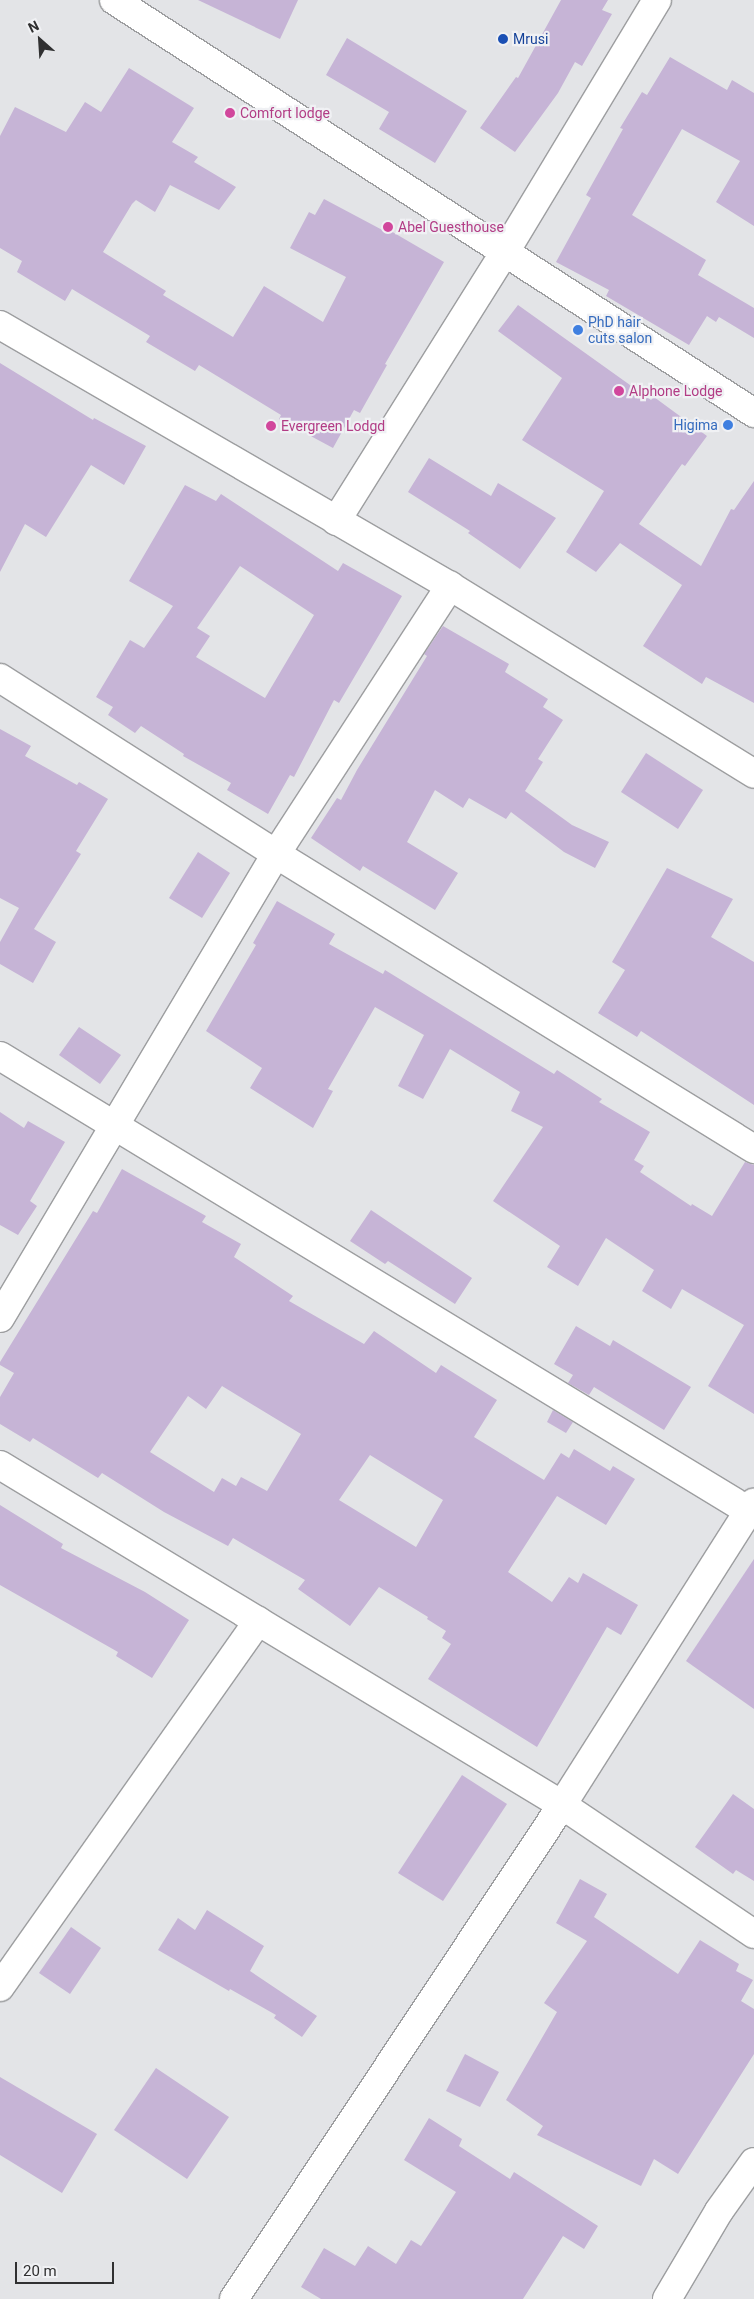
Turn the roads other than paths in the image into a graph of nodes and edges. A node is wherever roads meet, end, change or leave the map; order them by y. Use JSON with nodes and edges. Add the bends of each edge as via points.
{"nodes":[{"id":1,"x":114,"y":0,"type":"edge"},
{"id":2,"x":657,"y":0,"type":"edge"},
{"id":3,"x":505,"y":252,"type":"junction"},
{"id":4,"x":0,"y":324,"type":"edge"},
{"id":5,"x":754,"y":413,"type":"edge"},
{"id":6,"x":336,"y":521,"type":"junction"},
{"id":7,"x":450,"y":586,"type":"junction"},
{"id":8,"x":0,"y":678,"type":"edge"},
{"id":9,"x":754,"y":774,"type":"edge"},
{"id":10,"x":276,"y":854,"type":"junction"},
{"id":11,"x":0,"y":1056,"type":"edge"},
{"id":12,"x":114,"y":1126,"type":"junction"},
{"id":13,"x":754,"y":1149,"type":"edge"},
{"id":14,"x":0,"y":1318,"type":"edge"},
{"id":15,"x":0,"y":1465,"type":"edge"},
{"id":16,"x":752,"y":1510,"type":"edge"},
{"id":17,"x":258,"y":1621,"type":"junction"},
{"id":18,"x":562,"y":1805,"type":"junction"},
{"id":19,"x":754,"y":1934,"type":"edge"},
{"id":20,"x":0,"y":1988,"type":"edge"},
{"id":21,"x":754,"y":2162,"type":"edge"},
{"id":22,"x":234,"y":2299,"type":"edge"},
{"id":23,"x":666,"y":2299,"type":"edge"}],
"edges":[{"from":1,"to":3,"type":"street"},
{"from":2,"to":3,"type":"street"},
{"from":3,"to":5,"type":"street"},
{"from":3,"to":6,"type":"street"},
{"from":4,"to":6,"type":"street"},
{"from":6,"to":7,"type":"street"},
{"from":7,"to":9,"type":"street"},
{"from":7,"to":10,"type":"street"},
{"from":8,"to":10,"type":"street"},
{"from":10,"to":12,"type":"street"},
{"from":10,"to":13,"type":"street"},
{"from":11,"to":12,"type":"street"},
{"from":12,"to":14,"type":"street"},
{"from":12,"to":16,"type":"street"},
{"from":15,"to":17,"type":"street"},
{"from":16,"to":18,"type":"street"},
{"from":17,"to":18,"type":"street"},
{"from":17,"to":20,"type":"street"},
{"from":18,"to":19,"type":"street"},
{"from":18,"to":22,"type":"street"},
{"from":21,"to":23,"type":"street","via":[[719,2210]]}]}
